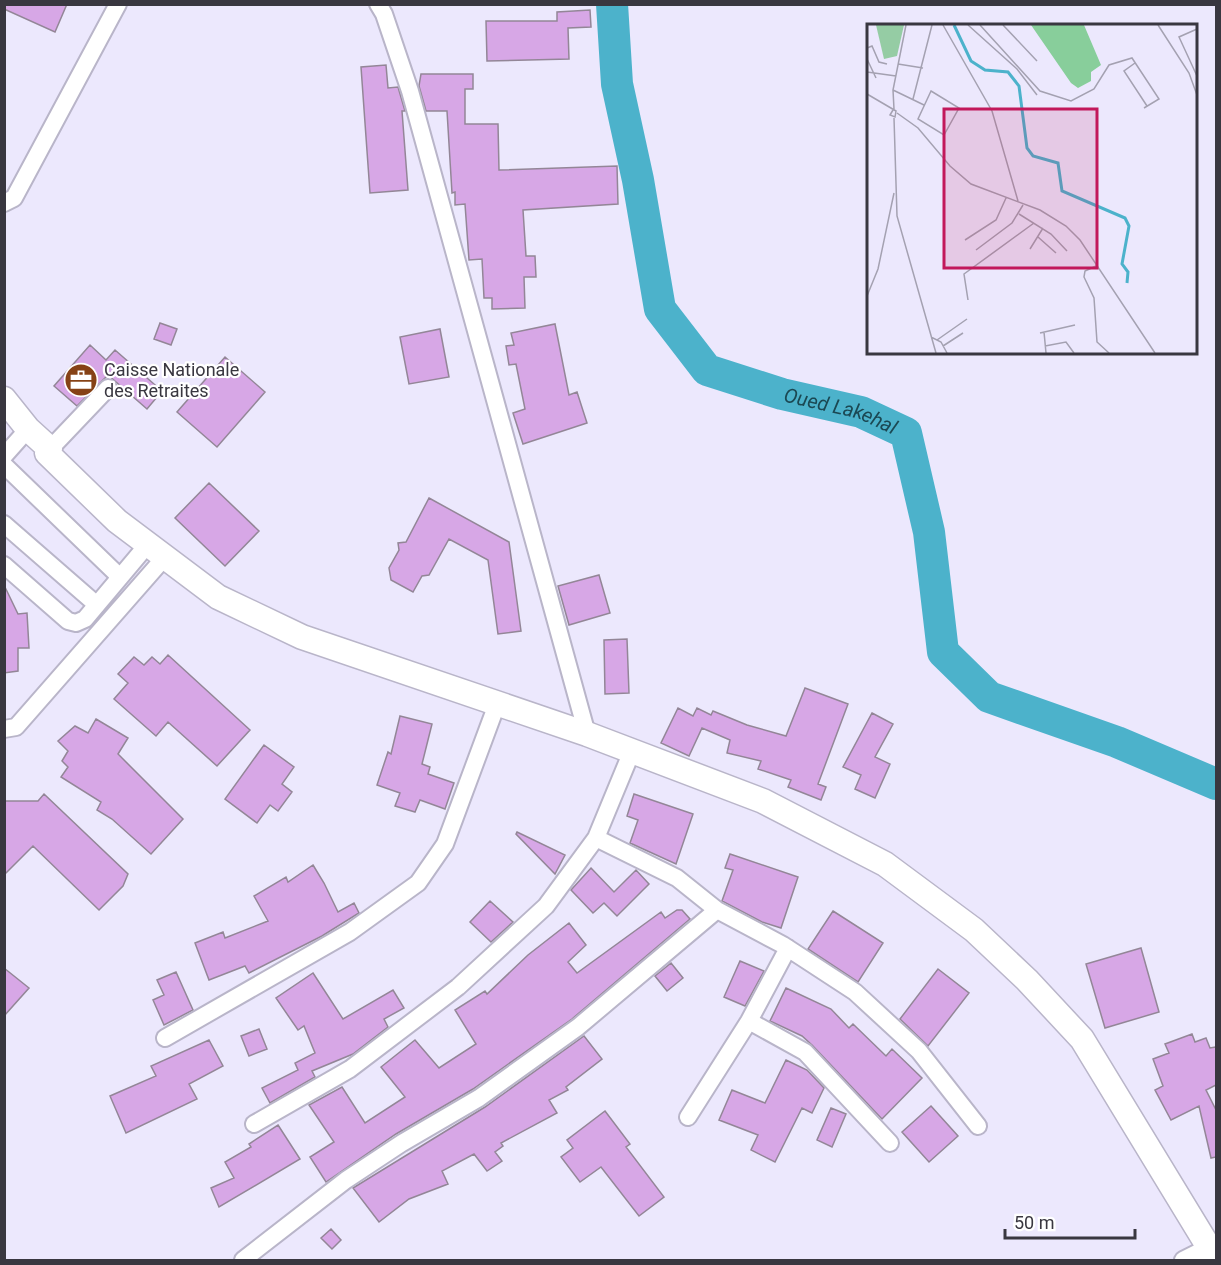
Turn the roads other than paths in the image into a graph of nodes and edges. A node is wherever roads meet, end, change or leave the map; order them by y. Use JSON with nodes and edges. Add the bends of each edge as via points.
{"nodes":[{"id":1,"x":118,"y":4,"type":"edge"},
{"id":2,"x":378,"y":4,"type":"edge"},
{"id":3,"x":4,"y":203,"type":"edge"},
{"id":4,"x":108,"y":388,"type":"dead end"},
{"id":5,"x":4,"y":399,"type":"edge"},
{"id":6,"x":28,"y":429,"type":"junction"},
{"id":7,"x":50,"y":448,"type":"junction"},
{"id":8,"x":4,"y":456,"type":"edge"},
{"id":9,"x":4,"y":465,"type":"edge"},
{"id":10,"x":4,"y":524,"type":"edge"},
{"id":11,"x":156,"y":551,"type":"junction"},
{"id":12,"x":4,"y":565,"type":"edge"},
{"id":13,"x":120,"y":577,"type":"junction"},
{"id":14,"x":97,"y":605,"type":"junction"},
{"id":15,"x":497,"y":704,"type":"junction"},
{"id":16,"x":4,"y":729,"type":"edge"},
{"id":17,"x":587,"y":734,"type":"junction"},
{"id":18,"x":632,"y":751,"type":"junction"},
{"id":19,"x":596,"y":838,"type":"junction"},
{"id":20,"x":717,"y":910,"type":"junction"},
{"id":21,"x":788,"y":948,"type":"junction"},
{"id":22,"x":749,"y":1021,"type":"junction"},
{"id":23,"x":165,"y":1038,"type":"dead end"},
{"id":24,"x":688,"y":1117,"type":"dead end"},
{"id":25,"x":254,"y":1124,"type":"dead end"},
{"id":26,"x":978,"y":1126,"type":"dead end"},
{"id":27,"x":890,"y":1143,"type":"dead end"},
{"id":28,"x":1213,"y":1253,"type":"edge"},
{"id":29,"x":243,"y":1260,"type":"edge"},
{"id":30,"x":1183,"y":1260,"type":"edge"}],
"edges":[{"from":1,"to":3,"type":"street","via":[[14,198]]},
{"from":2,"to":17,"type":"street","via":[[410,91]]},
{"from":4,"to":7,"type":"street"},
{"from":5,"to":6,"type":"highway"},
{"from":6,"to":7,"type":"highway"},
{"from":6,"to":8,"type":"street"},
{"from":7,"to":11,"type":"highway","via":[[47,453],[55,461],[117,521]]},
{"from":9,"to":13,"type":"street"},
{"from":10,"to":14,"type":"street"},
{"from":11,"to":13,"type":"street"},
{"from":11,"to":15,"type":"highway","via":[[218,597],[302,638]]},
{"from":11,"to":16,"type":"street","via":[[16,727]]},
{"from":12,"to":14,"type":"street","via":[[68,621],[85,619]]},
{"from":13,"to":14,"type":"street"},
{"from":15,"to":17,"type":"highway"},
{"from":15,"to":23,"type":"street","via":[[445,844],[418,884],[350,932]]},
{"from":17,"to":18,"type":"highway"},
{"from":18,"to":19,"type":"street"},
{"from":18,"to":28,"type":"highway","via":[[763,801],[885,864],[974,930],[1082,1039]]},
{"from":19,"to":20,"type":"street","via":[[677,878]]},
{"from":19,"to":25,"type":"street","via":[[546,906],[458,987],[350,1069]]},
{"from":20,"to":21,"type":"street"},
{"from":20,"to":29,"type":"street","via":[[578,1027],[479,1098],[346,1180]]},
{"from":21,"to":22,"type":"street"},
{"from":21,"to":26,"type":"street","via":[[855,992],[919,1051]]},
{"from":22,"to":24,"type":"street"},
{"from":22,"to":27,"type":"street","via":[[805,1052]]},
{"from":28,"to":30,"type":"street"}]}
